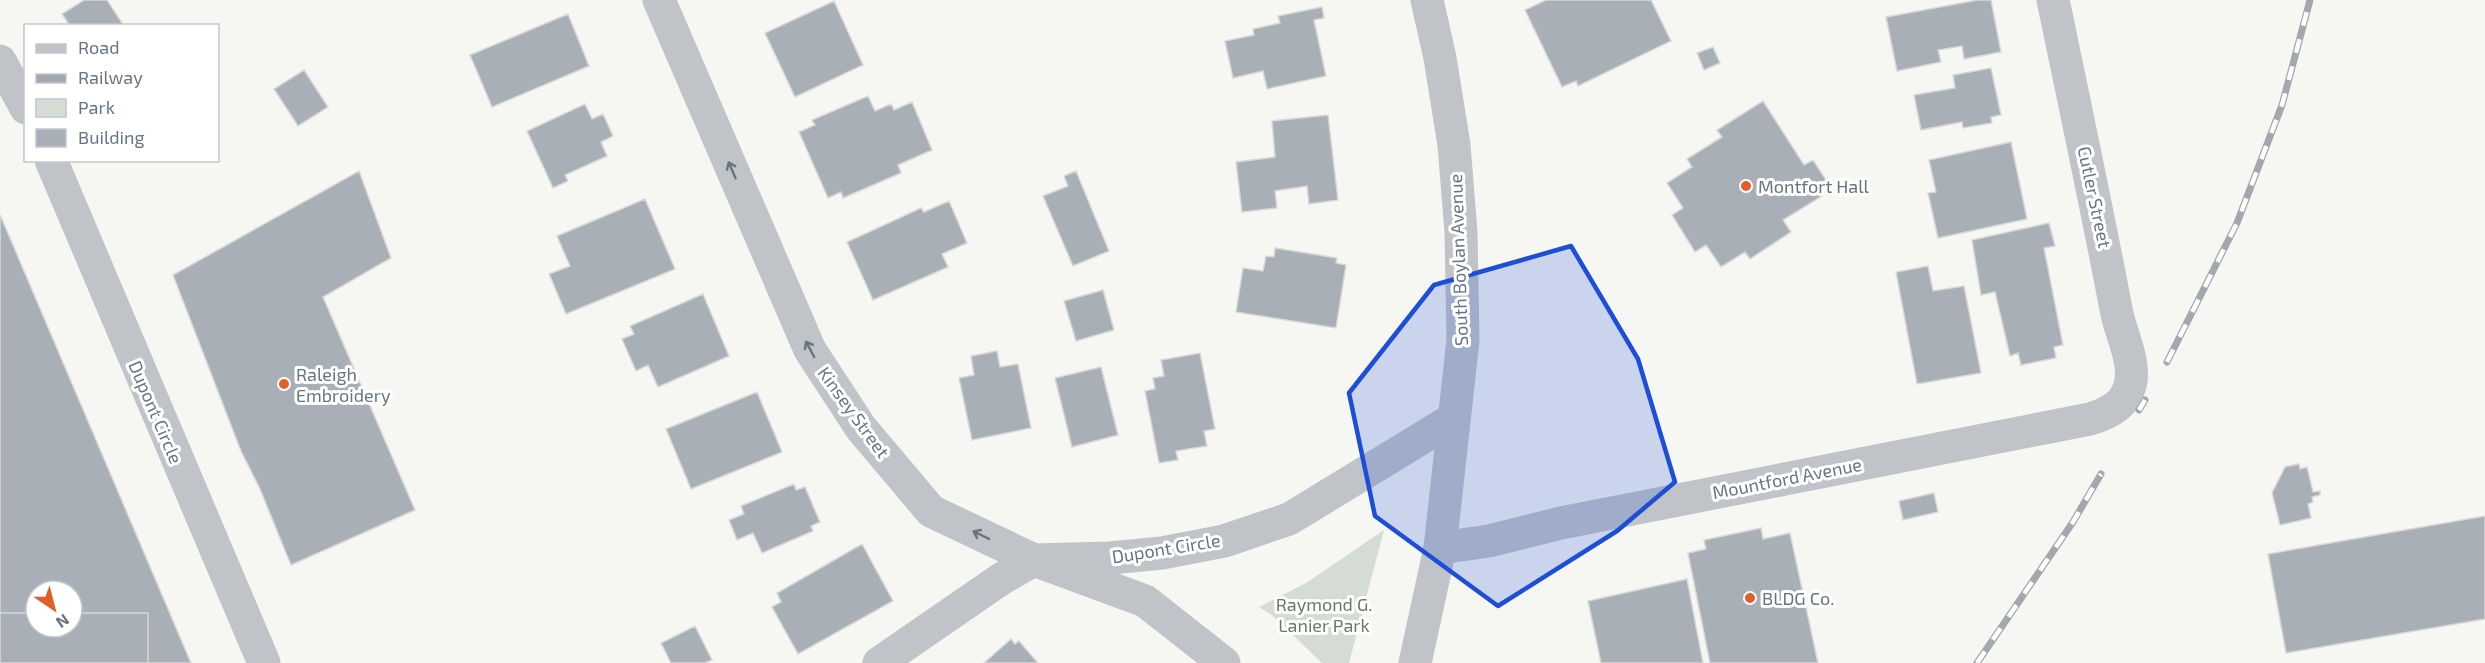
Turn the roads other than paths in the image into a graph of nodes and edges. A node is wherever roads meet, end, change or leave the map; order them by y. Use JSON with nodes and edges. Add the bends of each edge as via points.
{"nodes":[{"id":1,"x":658,"y":0,"type":"edge"},
{"id":2,"x":1427,"y":0,"type":"edge"},
{"id":3,"x":2053,"y":0,"type":"edge"},
{"id":4,"x":0,"y":61,"type":"edge"},
{"id":5,"x":24,"y":104,"type":"edge"},
{"id":6,"x":52,"y":162,"type":"edge"},
{"id":7,"x":2127,"y":395,"type":"joint"},
{"id":8,"x":1453,"y":419,"type":"junction"},
{"id":9,"x":1440,"y":548,"type":"junction"},
{"id":10,"x":1034,"y":560,"type":"junction"},
{"id":11,"x":264,"y":663,"type":"edge"},
{"id":12,"x":879,"y":663,"type":"edge"},
{"id":13,"x":1224,"y":663,"type":"edge"},
{"id":14,"x":1415,"y":663,"type":"edge"}],
"edges":[{"from":10,"to":1,"type":"street","name":"Kinsey Street","one_way":true,"via":[[931,511],[861,428],[810,350]]},
{"from":2,"to":8,"type":"street","name":"South Boylan Avenue","via":[[1454,145],[1461,232],[1463,340]]},
{"from":3,"to":7,"type":"street","name":"Cutler Street","via":[[2130,363]]},
{"from":4,"to":5,"type":"street"},
{"from":6,"to":11,"type":"street","name":"Dupont Circle"},
{"from":7,"to":9,"type":"street","name":"Mountford Avenue","via":[[2108,413]]},
{"from":8,"to":9,"type":"street","name":"South Boylan Avenue"},
{"from":8,"to":10,"type":"street","name":"Dupont Circle","via":[[1289,519],[1224,541],[1162,553]]},
{"from":9,"to":14,"type":"street","name":"South Boylan Avenue"},
{"from":10,"to":12,"type":"street","name":"Dupont Circle"},
{"from":10,"to":13,"type":"street","name":"Kinsey Street","via":[[1145,601]]}]}
